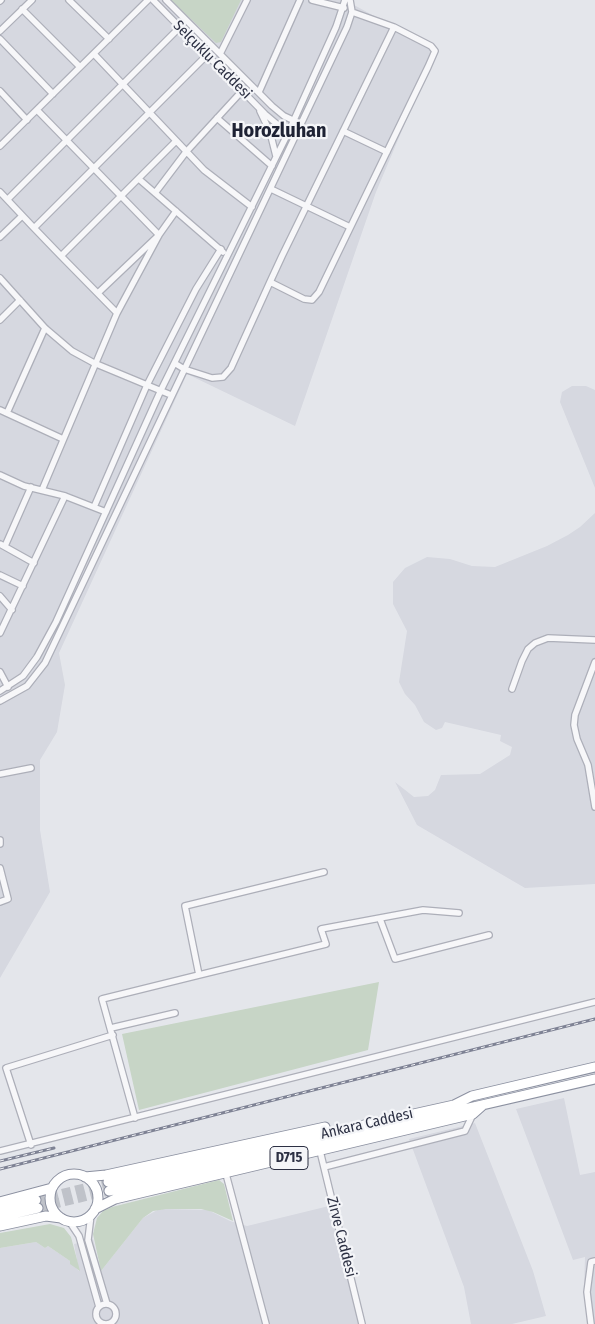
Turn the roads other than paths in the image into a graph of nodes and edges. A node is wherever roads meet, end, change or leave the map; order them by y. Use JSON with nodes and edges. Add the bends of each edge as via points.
{"nodes":[{"id":1,"x":32,"y":0,"type":"edge"},
{"id":2,"x":69,"y":0,"type":"edge"},
{"id":3,"x":148,"y":0,"type":"edge"},
{"id":4,"x":153,"y":0,"type":"edge"},
{"id":5,"x":166,"y":0,"type":"edge"},
{"id":6,"x":247,"y":0,"type":"edge"},
{"id":7,"x":300,"y":0,"type":"edge"},
{"id":8,"x":312,"y":0,"type":"edge"},
{"id":9,"x":345,"y":0,"type":"edge"},
{"id":10,"x":350,"y":0,"type":"edge"},
{"id":11,"x":344,"y":8,"type":"junction"},
{"id":12,"x":22,"y":10,"type":"junction"},
{"id":13,"x":352,"y":12,"type":"junction"},
{"id":14,"x":180,"y":27,"type":"junction"},
{"id":15,"x":394,"y":28,"type":"junction"},
{"id":16,"x":0,"y":31,"type":"edge"},
{"id":17,"x":109,"y":38,"type":"junction"},
{"id":18,"x":0,"y":39,"type":"edge"},
{"id":19,"x":94,"y":54,"type":"junction"},
{"id":20,"x":220,"y":54,"type":"junction"},
{"id":21,"x":208,"y":56,"type":"junction"},
{"id":22,"x":80,"y":67,"type":"junction"},
{"id":23,"x":124,"y":86,"type":"junction"},
{"id":24,"x":242,"y":90,"type":"junction"},
{"id":25,"x":0,"y":91,"type":"edge"},
{"id":26,"x":258,"y":92,"type":"junction"},
{"id":27,"x":53,"y":94,"type":"junction"},
{"id":28,"x":256,"y":105,"type":"junction"},
{"id":29,"x":37,"y":110,"type":"junction"},
{"id":30,"x":149,"y":112,"type":"junction"},
{"id":31,"x":218,"y":118,"type":"junction"},
{"id":32,"x":27,"y":120,"type":"junction"},
{"id":33,"x":294,"y":121,"type":"junction"},
{"id":34,"x":301,"y":124,"type":"junction"},
{"id":35,"x":289,"y":130,"type":"junction"},
{"id":36,"x":343,"y":132,"type":"junction"},
{"id":37,"x":296,"y":134,"type":"junction"},
{"id":38,"x":68,"y":140,"type":"junction"},
{"id":39,"x":176,"y":141,"type":"junction"},
{"id":40,"x":0,"y":145,"type":"edge"},
{"id":41,"x":186,"y":152,"type":"junction"},
{"id":42,"x":387,"y":152,"type":"junction"},
{"id":43,"x":276,"y":157,"type":"junction"},
{"id":44,"x":272,"y":166,"type":"junction"},
{"id":45,"x":95,"y":168,"type":"junction"},
{"id":46,"x":140,"y":180,"type":"junction"},
{"id":47,"x":271,"y":189,"type":"junction"},
{"id":48,"x":0,"y":192,"type":"edge"},
{"id":49,"x":155,"y":193,"type":"junction"},
{"id":50,"x":121,"y":197,"type":"junction"},
{"id":51,"x":8,"y":199,"type":"junction"},
{"id":52,"x":306,"y":206,"type":"junction"},
{"id":53,"x":252,"y":208,"type":"junction"},
{"id":54,"x":176,"y":211,"type":"junction"},
{"id":55,"x":22,"y":216,"type":"junction"},
{"id":56,"x":350,"y":227,"type":"junction"},
{"id":57,"x":34,"y":228,"type":"junction"},
{"id":58,"x":159,"y":235,"type":"junction"},
{"id":59,"x":0,"y":237,"type":"edge"},
{"id":60,"x":221,"y":249,"type":"junction"},
{"id":61,"x":227,"y":255,"type":"junction"},
{"id":62,"x":61,"y":256,"type":"junction"},
{"id":63,"x":0,"y":278,"type":"edge"},
{"id":64,"x":270,"y":282,"type":"junction"},
{"id":65,"x":98,"y":293,"type":"junction"},
{"id":66,"x":20,"y":300,"type":"junction"},
{"id":67,"x":117,"y":313,"type":"junction"},
{"id":68,"x":0,"y":320,"type":"edge"},
{"id":69,"x":45,"y":328,"type":"junction"},
{"id":70,"x":94,"y":363,"type":"junction"},
{"id":71,"x":176,"y":364,"type":"junction"},
{"id":72,"x":184,"y":369,"type":"junction"},
{"id":73,"x":147,"y":385,"type":"junction"},
{"id":74,"x":161,"y":390,"type":"junction"},
{"id":75,"x":171,"y":395,"type":"junction"},
{"id":76,"x":0,"y":410,"type":"edge"},
{"id":77,"x":7,"y":413,"type":"junction"},
{"id":78,"x":63,"y":439,"type":"junction"},
{"id":79,"x":0,"y":476,"type":"edge"},
{"id":80,"x":31,"y":487,"type":"junction"},
{"id":81,"x":42,"y":490,"type":"junction"},
{"id":82,"x":65,"y":496,"type":"junction"},
{"id":83,"x":94,"y":507,"type":"junction"},
{"id":84,"x":106,"y":512,"type":"junction"},
{"id":85,"x":2,"y":545,"type":"edge"},
{"id":86,"x":34,"y":563,"type":"junction"},
{"id":87,"x":0,"y":576,"type":"edge"},
{"id":88,"x":23,"y":586,"type":"junction"},
{"id":89,"x":0,"y":596,"type":"edge"},
{"id":90,"x":12,"y":610,"type":"junction"},
{"id":91,"x":0,"y":632,"type":"edge"},
{"id":92,"x":595,"y":640,"type":"edge"},
{"id":93,"x":595,"y":662,"type":"edge"},
{"id":94,"x":0,"y":672,"type":"edge"},
{"id":95,"x":8,"y":687,"type":"junction"},
{"id":96,"x":512,"y":689,"type":"dead end"},
{"id":97,"x":0,"y":690,"type":"edge"},
{"id":98,"x":0,"y":701,"type":"edge"},
{"id":99,"x":595,"y":763,"type":"edge"},
{"id":100,"x":588,"y":765,"type":"junction"},
{"id":101,"x":31,"y":768,"type":"dead end"},
{"id":102,"x":0,"y":774,"type":"edge"},
{"id":103,"x":595,"y":807,"type":"edge"},
{"id":104,"x":0,"y":868,"type":"edge"},
{"id":105,"x":324,"y":872,"type":"dead end"},
{"id":106,"x":0,"y":902,"type":"edge"},
{"id":107,"x":459,"y":913,"type":"dead end"},
{"id":108,"x":380,"y":919,"type":"junction"},
{"id":109,"x":489,"y":935,"type":"dead end"},
{"id":110,"x":199,"y":975,"type":"junction"},
{"id":111,"x":595,"y":1002,"type":"edge"},
{"id":112,"x":175,"y":1013,"type":"dead end"},
{"id":113,"x":111,"y":1028,"type":"junction"},
{"id":114,"x":112,"y":1035,"type":"junction"},
{"id":115,"x":595,"y":1067,"type":"edge"},
{"id":116,"x":595,"y":1079,"type":"edge"},
{"id":117,"x":472,"y":1096,"type":"junction"},
{"id":118,"x":482,"y":1106,"type":"junction"},
{"id":119,"x":473,"y":1114,"type":"junction"},
{"id":120,"x":135,"y":1118,"type":"junction"},
{"id":121,"x":31,"y":1144,"type":"junction"},
{"id":122,"x":320,"y":1151,"type":"junction"},
{"id":123,"x":0,"y":1152,"type":"edge"},
{"id":124,"x":324,"y":1167,"type":"junction"},
{"id":125,"x":226,"y":1174,"type":"junction"},
{"id":126,"x":85,"y":1177,"type":"junction"},
{"id":127,"x":52,"y":1188,"type":"junction"},
{"id":128,"x":0,"y":1202,"type":"edge"},
{"id":129,"x":0,"y":1208,"type":"edge"},
{"id":130,"x":93,"y":1212,"type":"junction"},
{"id":131,"x":0,"y":1217,"type":"edge"},
{"id":132,"x":65,"y":1220,"type":"junction"},
{"id":133,"x":0,"y":1226,"type":"edge"},
{"id":134,"x":595,"y":1261,"type":"edge"},
{"id":135,"x":106,"y":1304,"type":"junction"},
{"id":136,"x":99,"y":1307,"type":"junction"},
{"id":137,"x":115,"y":1316,"type":"junction"},
{"id":138,"x":97,"y":1317,"type":"junction"},
{"id":139,"x":109,"y":1323,"type":"edge"},
{"id":140,"x":96,"y":1324,"type":"edge"},
{"id":141,"x":120,"y":1324,"type":"edge"},
{"id":142,"x":266,"y":1324,"type":"edge"},
{"id":143,"x":362,"y":1324,"type":"edge"},
{"id":144,"x":590,"y":1324,"type":"edge"}],
"edges":[{"from":1,"to":12,"type":"street"},
{"from":2,"to":17,"type":"street"},
{"from":3,"to":17,"type":"street"},
{"from":4,"to":14,"type":"street","name":"Selçuklu Caddesi"},
{"from":5,"to":20,"type":"street","name":"Selçuklu Caddesi"},
{"from":6,"to":20,"type":"street"},
{"from":7,"to":26,"type":"street"},
{"from":8,"to":11,"type":"street"},
{"from":9,"to":11,"type":"street"},
{"from":10,"to":13,"type":"street"},
{"from":11,"to":33,"type":"street"},
{"from":12,"to":16,"type":"street"},
{"from":12,"to":22,"type":"street"},
{"from":13,"to":15,"type":"street"},
{"from":13,"to":34,"type":"street"},
{"from":14,"to":21,"type":"street","name":"Selçuklu Caddesi"},
{"from":14,"to":23,"type":"street"},
{"from":15,"to":36,"type":"street"},
{"from":15,"to":42,"type":"street","via":[[435,51]]},
{"from":17,"to":19,"type":"street"},
{"from":18,"to":27,"type":"street"},
{"from":19,"to":22,"type":"street"},
{"from":19,"to":23,"type":"street"},
{"from":20,"to":26,"type":"street","name":"Selçuklu Caddesi"},
{"from":21,"to":24,"type":"street","name":"Selçuklu Caddesi"},
{"from":21,"to":30,"type":"street"},
{"from":22,"to":27,"type":"street"},
{"from":23,"to":30,"type":"street"},
{"from":23,"to":38,"type":"street"},
{"from":24,"to":28,"type":"street","name":"Selçuklu Caddesi"},
{"from":24,"to":31,"type":"street"},
{"from":25,"to":32,"type":"street"},
{"from":26,"to":33,"type":"street","name":"Selçuklu Caddesi"},
{"from":27,"to":29,"type":"street"},
{"from":28,"to":35,"type":"street","name":"Selçuklu Caddesi","via":[[278,125]]},
{"from":28,"to":43,"type":"street","via":[[270,132]]},
{"from":29,"to":32,"type":"street"},
{"from":29,"to":38,"type":"street"},
{"from":30,"to":39,"type":"street"},
{"from":30,"to":45,"type":"street"},
{"from":31,"to":41,"type":"street"},
{"from":31,"to":44,"type":"street"},
{"from":32,"to":40,"type":"street"},
{"from":33,"to":34,"type":"street","name":"Selçuklu Caddesi"},
{"from":33,"to":35,"type":"street"},
{"from":34,"to":37,"type":"street"},
{"from":35,"to":37,"type":"street","name":"Selçuklu Caddesi"},
{"from":35,"to":43,"type":"street"},
{"from":36,"to":42,"type":"street"},
{"from":36,"to":52,"type":"street"},
{"from":37,"to":47,"type":"street"},
{"from":38,"to":45,"type":"street"},
{"from":38,"to":51,"type":"street"},
{"from":39,"to":41,"type":"street"},
{"from":39,"to":46,"type":"street"},
{"from":41,"to":49,"type":"street"},
{"from":41,"to":53,"type":"street"},
{"from":42,"to":56,"type":"street"},
{"from":43,"to":44,"type":"street"},
{"from":44,"to":53,"type":"street"},
{"from":45,"to":50,"type":"street"},
{"from":45,"to":57,"type":"street"},
{"from":46,"to":49,"type":"street"},
{"from":46,"to":50,"type":"street"},
{"from":47,"to":52,"type":"street"},
{"from":47,"to":72,"type":"street"},
{"from":48,"to":51,"type":"street"},
{"from":49,"to":54,"type":"street"},
{"from":50,"to":58,"type":"street"},
{"from":50,"to":62,"type":"street"},
{"from":51,"to":55,"type":"street"},
{"from":52,"to":56,"type":"street"},
{"from":52,"to":64,"type":"street"},
{"from":53,"to":61,"type":"street"},
{"from":54,"to":58,"type":"street"},
{"from":54,"to":60,"type":"street"},
{"from":55,"to":57,"type":"street"},
{"from":55,"to":59,"type":"street"},
{"from":56,"to":64,"type":"street","via":[[319,292],[312,300]]},
{"from":57,"to":62,"type":"street"},
{"from":58,"to":65,"type":"street"},
{"from":58,"to":67,"type":"street"},
{"from":60,"to":61,"type":"street"},
{"from":60,"to":73,"type":"street","via":[[196,289]]},
{"from":61,"to":71,"type":"street"},
{"from":62,"to":65,"type":"street"},
{"from":63,"to":66,"type":"street"},
{"from":64,"to":72,"type":"street","via":[[231,368],[223,377],[212,378]]},
{"from":65,"to":67,"type":"street"},
{"from":66,"to":68,"type":"street"},
{"from":66,"to":69,"type":"street"},
{"from":67,"to":70,"type":"street"},
{"from":69,"to":70,"type":"street","via":[[72,352]]},
{"from":69,"to":77,"type":"street"},
{"from":70,"to":73,"type":"street"},
{"from":70,"to":78,"type":"street"},
{"from":71,"to":72,"type":"street"},
{"from":71,"to":74,"type":"street"},
{"from":72,"to":75,"type":"street"},
{"from":73,"to":74,"type":"street"},
{"from":73,"to":83,"type":"street"},
{"from":74,"to":75,"type":"street"},
{"from":74,"to":84,"type":"street"},
{"from":75,"to":98,"type":"street","via":[[44,663],[26,686]]},
{"from":76,"to":77,"type":"street"},
{"from":77,"to":78,"type":"street"},
{"from":78,"to":81,"type":"street"},
{"from":79,"to":80,"type":"street"},
{"from":80,"to":81,"type":"street"},
{"from":80,"to":85,"type":"street"},
{"from":81,"to":82,"type":"street"},
{"from":82,"to":83,"type":"street"},
{"from":82,"to":86,"type":"street"},
{"from":83,"to":84,"type":"street"},
{"from":84,"to":95,"type":"street","via":[[56,622],[23,676]]},
{"from":85,"to":86,"type":"street"},
{"from":86,"to":88,"type":"street"},
{"from":87,"to":88,"type":"street"},
{"from":88,"to":90,"type":"street"},
{"from":89,"to":90,"type":"street"},
{"from":90,"to":91,"type":"street"},
{"from":92,"to":96,"type":"street","via":[[548,638],[535,643],[522,661]]},
{"from":93,"to":100,"type":"street","via":[[575,715],[577,739]]},
{"from":94,"to":95,"type":"street"},
{"from":95,"to":97,"type":"street"},
{"from":99,"to":100,"type":"street"},
{"from":100,"to":103,"type":"street"},
{"from":101,"to":102,"type":"street"},
{"from":104,"to":106,"type":"street","via":[[8,899]]},
{"from":105,"to":110,"type":"street","via":[[185,906]]},
{"from":107,"to":108,"type":"street","via":[[423,910]]},
{"from":108,"to":109,"type":"street","via":[[395,959]]},
{"from":108,"to":110,"type":"street","via":[[321,929],[326,944]]},
{"from":110,"to":113,"type":"street","via":[[102,999]]},
{"from":111,"to":120,"type":"street"},
{"from":112,"to":113,"type":"street"},
{"from":113,"to":114,"type":"street"},
{"from":114,"to":120,"type":"street"},
{"from":114,"to":121,"type":"street","via":[[6,1068]]},
{"from":115,"to":117,"type":"highway","name":"Ankara Caddesi","number":"D715"},
{"from":116,"to":118,"type":"highway","name":"Ankara Caddesi","number":"D715"},
{"from":117,"to":118,"type":"highway","name":"Ankara Caddesi","number":"D715","via":[[454,1104],[109,1187]]},
{"from":117,"to":126,"type":"highway"},
{"from":118,"to":119,"type":"highway","number":"D715"},
{"from":119,"to":122,"type":"highway","number":"D715"},
{"from":119,"to":124,"type":"street","via":[[465,1131]]},
{"from":120,"to":121,"type":"street"},
{"from":121,"to":123,"type":"street"},
{"from":122,"to":124,"type":"street","name":"Zirve Caddesi"},
{"from":122,"to":125,"type":"highway","number":"D715"},
{"from":124,"to":143,"type":"street","name":"Zirve Caddesi"},
{"from":125,"to":130,"type":"highway","number":"D715","via":[[115,1198]]},
{"from":125,"to":142,"type":"street"},
{"from":126,"to":127,"type":"highway","via":[[78,1174],[63,1177]]},
{"from":126,"to":130,"type":"highway","via":[[96,1187],[98,1194]]},
{"from":127,"to":128,"type":"highway"},
{"from":127,"to":132,"type":"highway","via":[[52,1208]]},
{"from":129,"to":131,"type":"highway","via":[[37,1204]]},
{"from":130,"to":132,"type":"highway","via":[[82,1220]]},
{"from":130,"to":135,"type":"street","via":[[87,1230],[89,1248]]},
{"from":132,"to":133,"type":"highway","via":[[46,1216]]},
{"from":132,"to":136,"type":"street","via":[[79,1236]]},
{"from":134,"to":144,"type":"street","via":[[591,1262],[587,1292]]},
{"from":135,"to":136,"type":"street"},
{"from":135,"to":137,"type":"street","via":[[114,1309]]},
{"from":136,"to":138,"type":"street"},
{"from":137,"to":139,"type":"street"},
{"from":137,"to":141,"type":"street"},
{"from":138,"to":139,"type":"street","via":[[101,1322]]},
{"from":138,"to":140,"type":"street"}]}
